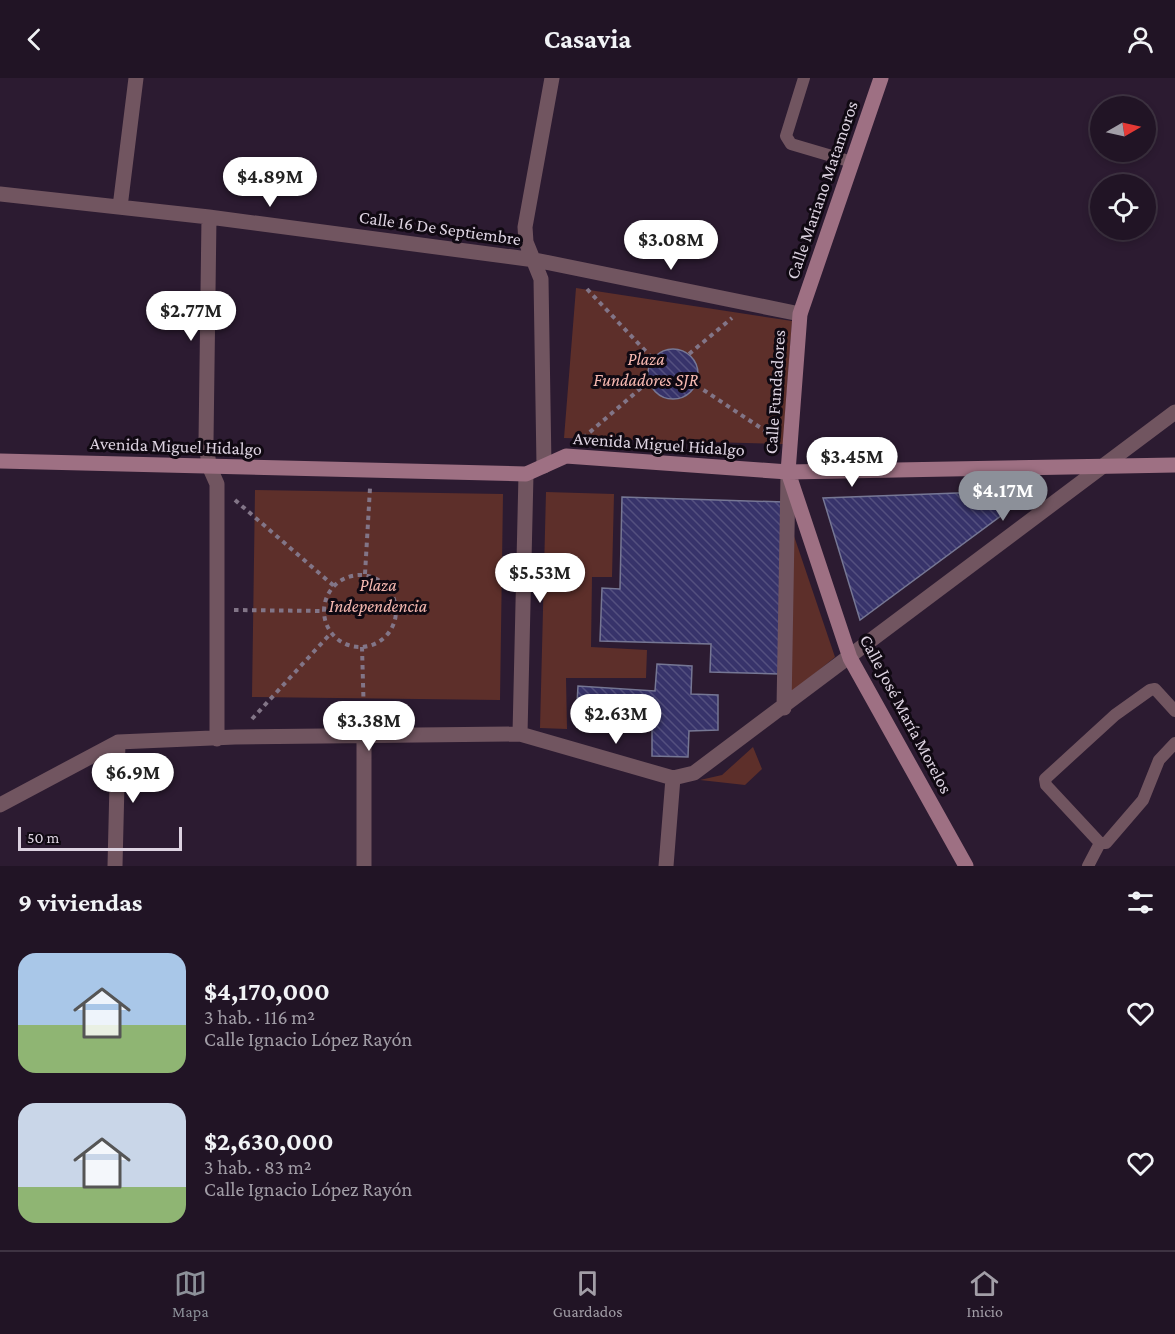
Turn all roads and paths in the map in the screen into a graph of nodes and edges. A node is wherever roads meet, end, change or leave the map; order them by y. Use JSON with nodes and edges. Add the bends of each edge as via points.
{"nodes":[{"id":1,"x":136,"y":78,"type":"edge"},
{"id":2,"x":552,"y":78,"type":"edge"},
{"id":3,"x":804,"y":78,"type":"edge"},
{"id":4,"x":880,"y":78,"type":"edge"},
{"id":5,"x":852,"y":162,"type":"junction"},
{"id":6,"x":0,"y":194,"type":"edge"},
{"id":7,"x":120,"y":207,"type":"junction"},
{"id":8,"x":209,"y":217,"type":"junction"},
{"id":9,"x":535,"y":260,"type":"junction"},
{"id":10,"x":564,"y":266,"type":"junction"},
{"id":11,"x":749,"y":304,"type":"junction"},
{"id":12,"x":800,"y":314,"type":"junction"},
{"id":13,"x":689,"y":354,"type":"dead end"},
{"id":14,"x":652,"y":358,"type":"dead end"},
{"id":15,"x":648,"y":382,"type":"dead end"},
{"id":16,"x":696,"y":385,"type":"dead end"},
{"id":17,"x":1175,"y":412,"type":"edge"},
{"id":18,"x":790,"y":447,"type":"junction"},
{"id":19,"x":566,"y":456,"type":"junction"},
{"id":20,"x":0,"y":461,"type":"edge"},
{"id":21,"x":1175,"y":465,"type":"edge"},
{"id":22,"x":209,"y":466,"type":"junction"},
{"id":23,"x":544,"y":466,"type":"junction"},
{"id":24,"x":1106,"y":466,"type":"junction"},
{"id":25,"x":372,"y":471,"type":"junction"},
{"id":26,"x":788,"y":472,"type":"junction"},
{"id":27,"x":526,"y":474,"type":"junction"},
{"id":28,"x":216,"y":484,"type":"junction"},
{"id":29,"x":365,"y":574,"type":"junction"},
{"id":30,"x":334,"y":586,"type":"junction"},
{"id":31,"x":216,"y":609,"type":"junction"},
{"id":32,"x":323,"y":611,"type":"junction"},
{"id":33,"x":331,"y":633,"type":"junction"},
{"id":34,"x":362,"y":647,"type":"junction"},
{"id":35,"x":850,"y":658,"type":"junction"},
{"id":36,"x":784,"y":708,"type":"junction"},
{"id":37,"x":1175,"y":711,"type":"edge"},
{"id":38,"x":520,"y":734,"type":"junction"},
{"id":39,"x":364,"y":736,"type":"junction"},
{"id":40,"x":235,"y":737,"type":"junction"},
{"id":41,"x":217,"y":739,"type":"junction"},
{"id":42,"x":118,"y":742,"type":"junction"},
{"id":43,"x":1175,"y":743,"type":"edge"},
{"id":44,"x":673,"y":778,"type":"junction"},
{"id":45,"x":0,"y":805,"type":"edge"},
{"id":46,"x":1100,"y":843,"type":"junction"},
{"id":47,"x":115,"y":866,"type":"edge"},
{"id":48,"x":364,"y":866,"type":"edge"},
{"id":49,"x":666,"y":866,"type":"edge"},
{"id":50,"x":966,"y":866,"type":"edge"},
{"id":51,"x":1088,"y":866,"type":"edge"}],
"edges":[{"from":1,"to":7,"type":"street"},
{"from":2,"to":9,"type":"street","via":[[525,227],[526,242]]},
{"from":3,"to":5,"type":"lane","via":[[786,136],[790,144]]},
{"from":4,"to":5,"type":"street","name":"Calle Mariano Matamoros"},
{"from":5,"to":12,"type":"street","name":"Calle Mariano Matamoros"},
{"from":6,"to":7,"type":"street","name":"Calle 16 De Septiembre"},
{"from":7,"to":8,"type":"street","name":"Calle 16 De Septiembre"},
{"from":8,"to":9,"type":"street","name":"Calle 16 De Septiembre"},
{"from":8,"to":22,"type":"street"},
{"from":9,"to":10,"type":"street","name":"Calle 16 De Septiembre"},
{"from":9,"to":23,"type":"street","via":[[543,311]]},
{"from":10,"to":11,"type":"street","name":"Calle 16 De Septiembre"},
{"from":10,"to":14,"type":"path"},
{"from":11,"to":12,"type":"street","name":"Calle 16 De Septiembre"},
{"from":11,"to":13,"type":"path"},
{"from":12,"to":18,"type":"street","name":"Calle Fundadores"},
{"from":15,"to":19,"type":"path"},
{"from":16,"to":18,"type":"path"},
{"from":17,"to":24,"type":"street"},
{"from":18,"to":26,"type":"street","name":"Calle Fundadores"},
{"from":19,"to":23,"type":"street","name":"Avenida Miguel Hidalgo"},
{"from":19,"to":26,"type":"street","name":"Avenida Miguel Hidalgo"},
{"from":20,"to":22,"type":"street","name":"Avenida Miguel Hidalgo"},
{"from":21,"to":24,"type":"street","name":"Avenida Miguel Hidalgo"},
{"from":22,"to":25,"type":"street","name":"Avenida Miguel Hidalgo"},
{"from":22,"to":28,"type":"street"},
{"from":23,"to":27,"type":"street","name":"Avenida Miguel Hidalgo"},
{"from":24,"to":26,"type":"street","name":"Avenida Miguel Hidalgo"},
{"from":24,"to":35,"type":"street"},
{"from":25,"to":27,"type":"street","name":"Avenida Miguel Hidalgo"},
{"from":25,"to":29,"type":"path"},
{"from":26,"to":35,"type":"street","name":"Calle José María Morelos"},
{"from":26,"to":36,"type":"street"},
{"from":27,"to":38,"type":"street"},
{"from":28,"to":30,"type":"path"},
{"from":28,"to":31,"type":"street"},
{"from":29,"to":30,"type":"path","via":[[341,579]]},
{"from":29,"to":34,"type":"path","via":[[387,586],[396,607],[395,619],[383,639]]},
{"from":30,"to":32,"type":"path","via":[[325,599]]},
{"from":31,"to":32,"type":"path"},
{"from":31,"to":41,"type":"street"},
{"from":32,"to":33,"type":"path"},
{"from":33,"to":34,"type":"path","via":[[340,641]]},
{"from":33,"to":40,"type":"path"},
{"from":34,"to":39,"type":"path"},
{"from":35,"to":36,"type":"street"},
{"from":35,"to":50,"type":"street","name":"Calle José María Morelos"},
{"from":36,"to":44,"type":"street","via":[[694,773]]},
{"from":37,"to":46,"type":"lane","via":[[1155,689],[1150,690],[1115,715],[1045,779],[1046,785]]},
{"from":38,"to":39,"type":"street"},
{"from":38,"to":44,"type":"street"},
{"from":39,"to":40,"type":"street"},
{"from":39,"to":48,"type":"street"},
{"from":40,"to":41,"type":"street"},
{"from":41,"to":42,"type":"street"},
{"from":42,"to":45,"type":"street"},
{"from":42,"to":47,"type":"street"},
{"from":43,"to":46,"type":"lane","via":[[1160,760],[1143,800],[1106,843]]},
{"from":44,"to":49,"type":"street"},
{"from":46,"to":51,"type":"lane"}]}
